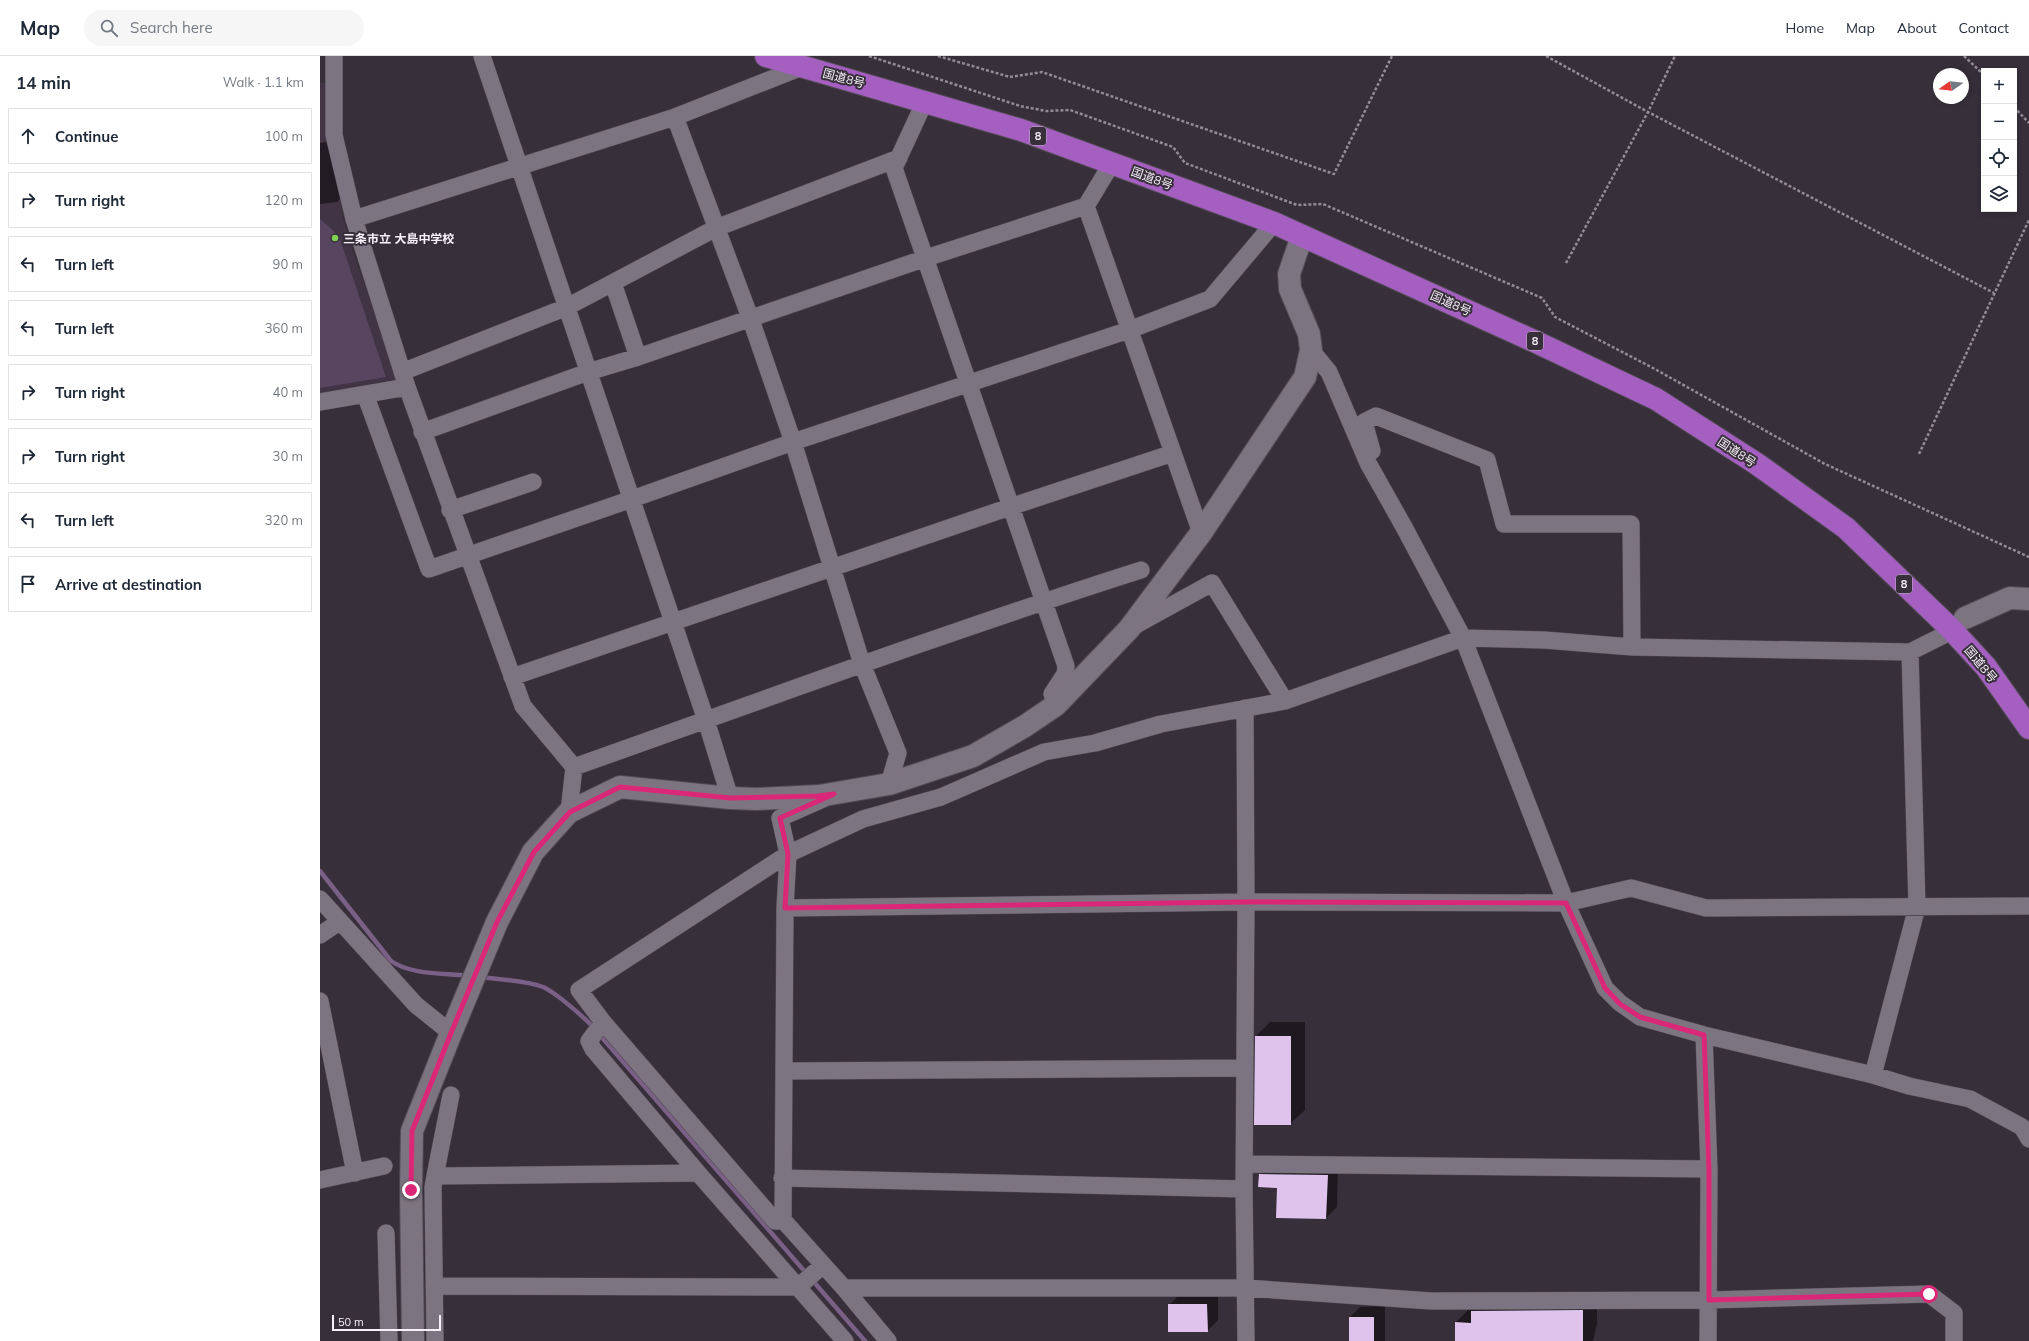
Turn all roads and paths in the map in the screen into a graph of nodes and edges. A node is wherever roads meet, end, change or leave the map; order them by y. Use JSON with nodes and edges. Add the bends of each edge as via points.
{"nodes":[{"id":1,"x":334,"y":56,"type":"edge"},
{"id":2,"x":482,"y":56,"type":"edge"},
{"id":3,"x":766,"y":56,"type":"edge"},
{"id":4,"x":938,"y":56,"type":"edge"},
{"id":5,"x":1392,"y":56,"type":"edge"},
{"id":6,"x":1546,"y":56,"type":"edge"},
{"id":7,"x":1675,"y":56,"type":"edge"},
{"id":8,"x":1964,"y":56,"type":"edge"},
{"id":9,"x":802,"y":67,"type":"junction"},
{"id":10,"x":1981,"y":73,"type":"edge"},
{"id":11,"x":925,"y":101,"type":"junction"},
{"id":12,"x":2017,"y":110,"type":"edge"},
{"id":13,"x":1648,"y":112,"type":"junction"},
{"id":14,"x":675,"y":117,"type":"junction"},
{"id":15,"x":2029,"y":123,"type":"edge"},
{"id":16,"x":899,"y":158,"type":"junction"},
{"id":17,"x":1112,"y":163,"type":"junction"},
{"id":18,"x":518,"y":167,"type":"junction"},
{"id":19,"x":1086,"y":206,"type":"junction"},
{"id":20,"x":354,"y":219,"type":"junction"},
{"id":21,"x":2029,"y":220,"type":"edge"},
{"id":22,"x":1274,"y":223,"type":"junction"},
{"id":23,"x":716,"y":228,"type":"junction"},
{"id":24,"x":1302,"y":236,"type":"junction"},
{"id":25,"x":926,"y":258,"type":"junction"},
{"id":26,"x":1566,"y":263,"type":"dead end"},
{"id":27,"x":613,"y":283,"type":"junction"},
{"id":28,"x":1994,"y":293,"type":"junction"},
{"id":29,"x":567,"y":307,"type":"junction"},
{"id":30,"x":751,"y":320,"type":"junction"},
{"id":31,"x":1129,"y":330,"type":"junction"},
{"id":32,"x":1311,"y":350,"type":"junction"},
{"id":33,"x":638,"y":358,"type":"junction"},
{"id":34,"x":588,"y":372,"type":"junction"},
{"id":35,"x":404,"y":380,"type":"junction"},
{"id":36,"x":969,"y":384,"type":"junction"},
{"id":37,"x":365,"y":394,"type":"junction"},
{"id":38,"x":320,"y":402,"type":"edge"},
{"id":39,"x":422,"y":432,"type":"junction"},
{"id":40,"x":793,"y":442,"type":"junction"},
{"id":41,"x":1172,"y":454,"type":"junction"},
{"id":42,"x":1919,"y":454,"type":"dead end"},
{"id":43,"x":1370,"y":467,"type":"junction"},
{"id":44,"x":533,"y":482,"type":"dead end"},
{"id":45,"x":632,"y":499,"type":"junction"},
{"id":46,"x":1010,"y":507,"type":"junction"},
{"id":47,"x":450,"y":510,"type":"junction"},
{"id":48,"x":1201,"y":533,"type":"junction"},
{"id":49,"x":467,"y":556,"type":"junction"},
{"id":50,"x":832,"y":567,"type":"junction"},
{"id":51,"x":1141,"y":570,"type":"dead end"},
{"id":52,"x":2029,"y":599,"type":"edge"},
{"id":53,"x":1044,"y":601,"type":"junction"},
{"id":54,"x":672,"y":622,"type":"junction"},
{"id":55,"x":1958,"y":624,"type":"junction"},
{"id":56,"x":1129,"y":628,"type":"junction"},
{"id":57,"x":1463,"y":638,"type":"junction"},
{"id":58,"x":1632,"y":646,"type":"junction"},
{"id":59,"x":1910,"y":652,"type":"junction"},
{"id":60,"x":862,"y":664,"type":"junction"},
{"id":61,"x":512,"y":676,"type":"junction"},
{"id":62,"x":1285,"y":701,"type":"junction"},
{"id":63,"x":1056,"y":705,"type":"junction"},
{"id":64,"x":1245,"y":708,"type":"junction"},
{"id":65,"x":706,"y":720,"type":"junction"},
{"id":66,"x":2029,"y":728,"type":"edge"},
{"id":67,"x":574,"y":767,"type":"junction"},
{"id":68,"x":889,"y":784,"type":"junction"},
{"id":69,"x":834,"y":794,"type":"junction"},
{"id":70,"x":730,"y":798,"type":"junction"},
{"id":71,"x":570,"y":812,"type":"junction"},
{"id":72,"x":788,"y":854,"type":"junction"},
{"id":73,"x":320,"y":899,"type":"edge"},
{"id":74,"x":1246,"y":902,"type":"junction"},
{"id":75,"x":1566,"y":903,"type":"junction"},
{"id":76,"x":1917,"y":906,"type":"junction"},
{"id":77,"x":2029,"y":906,"type":"edge"},
{"id":78,"x":785,"y":908,"type":"junction"},
{"id":79,"x":339,"y":922,"type":"junction"},
{"id":80,"x":320,"y":935,"type":"edge"},
{"id":81,"x":320,"y":1001,"type":"edge"},
{"id":82,"x":599,"y":1027,"type":"junction"},
{"id":83,"x":451,"y":1033,"type":"junction"},
{"id":84,"x":1704,"y":1035,"type":"junction"},
{"id":85,"x":1244,"y":1068,"type":"junction"},
{"id":86,"x":784,"y":1071,"type":"junction"},
{"id":87,"x":1873,"y":1075,"type":"junction"},
{"id":88,"x":451,"y":1095,"type":"dead end"},
{"id":89,"x":2029,"y":1139,"type":"edge"},
{"id":90,"x":1245,"y":1164,"type":"junction"},
{"id":91,"x":384,"y":1166,"type":"dead end"},
{"id":92,"x":1709,"y":1170,"type":"junction"},
{"id":93,"x":355,"y":1173,"type":"junction"},
{"id":94,"x":698,"y":1173,"type":"junction"},
{"id":95,"x":435,"y":1176,"type":"junction"},
{"id":96,"x":782,"y":1178,"type":"junction"},
{"id":97,"x":320,"y":1180,"type":"edge"},
{"id":98,"x":1244,"y":1189,"type":"junction"},
{"id":99,"x":783,"y":1220,"type":"junction"},
{"id":100,"x":386,"y":1233,"type":"dead end"},
{"id":101,"x":820,"y":1268,"type":"junction"},
{"id":102,"x":800,"y":1285,"type":"junction"},
{"id":103,"x":434,"y":1286,"type":"junction"},
{"id":104,"x":844,"y":1288,"type":"junction"},
{"id":105,"x":1246,"y":1288,"type":"junction"},
{"id":106,"x":1709,"y":1300,"type":"junction"},
{"id":107,"x":388,"y":1341,"type":"edge"},
{"id":108,"x":413,"y":1341,"type":"edge"},
{"id":109,"x":435,"y":1341,"type":"edge"},
{"id":110,"x":845,"y":1341,"type":"edge"},
{"id":111,"x":888,"y":1341,"type":"edge"},
{"id":112,"x":1246,"y":1341,"type":"edge"},
{"id":113,"x":1708,"y":1341,"type":"edge"},
{"id":114,"x":1954,"y":1341,"type":"edge"}],
"edges":[{"from":1,"to":20,"type":"street","via":[[334,135]]},
{"from":2,"to":18,"type":"street"},
{"from":3,"to":9,"type":"highway","name":"国道8号","number":"8"},
{"from":4,"to":5,"type":"path","via":[[1010,77],[1042,72],[1334,174]]},
{"from":6,"to":13,"type":"path"},
{"from":7,"to":13,"type":"path"},
{"from":8,"to":10,"type":"path"},
{"from":9,"to":11,"type":"highway","name":"国道8号","number":"8"},
{"from":9,"to":14,"type":"street"},
{"from":11,"to":16,"type":"street"},
{"from":11,"to":17,"type":"highway","name":"国道8号","number":"8","via":[[1021,130]]},
{"from":12,"to":15,"type":"path"},
{"from":13,"to":26,"type":"path"},
{"from":13,"to":28,"type":"path"},
{"from":14,"to":18,"type":"street"},
{"from":14,"to":23,"type":"street"},
{"from":16,"to":23,"type":"street"},
{"from":16,"to":25,"type":"street","via":[[894,168]]},
{"from":17,"to":19,"type":"street"},
{"from":17,"to":22,"type":"highway","name":"国道8号","number":"8"},
{"from":18,"to":20,"type":"street"},
{"from":18,"to":29,"type":"street"},
{"from":19,"to":25,"type":"street"},
{"from":19,"to":31,"type":"street"},
{"from":20,"to":35,"type":"street"},
{"from":21,"to":28,"type":"path"},
{"from":22,"to":24,"type":"highway","name":"国道8号","number":"8"},
{"from":22,"to":31,"type":"street","via":[[1210,299]]},
{"from":23,"to":27,"type":"street"},
{"from":23,"to":30,"type":"street"},
{"from":24,"to":32,"type":"street","via":[[1289,274],[1290,289],[1309,334]]},
{"from":24,"to":55,"type":"highway","name":"国道8号","number":"8","via":[[1656,399],[1757,464],[1846,528]]},
{"from":25,"to":30,"type":"street"},
{"from":25,"to":36,"type":"street"},
{"from":27,"to":29,"type":"street"},
{"from":27,"to":33,"type":"street"},
{"from":28,"to":42,"type":"path"},
{"from":29,"to":34,"type":"street"},
{"from":29,"to":35,"type":"street"},
{"from":30,"to":33,"type":"street"},
{"from":30,"to":40,"type":"street"},
{"from":31,"to":36,"type":"street"},
{"from":31,"to":41,"type":"street"},
{"from":32,"to":43,"type":"street","via":[[1329,372]]},
{"from":32,"to":48,"type":"street","via":[[1305,377]]},
{"from":33,"to":34,"type":"street"},
{"from":34,"to":39,"type":"street"},
{"from":34,"to":45,"type":"street"},
{"from":35,"to":37,"type":"street"},
{"from":35,"to":39,"type":"street"},
{"from":36,"to":40,"type":"street"},
{"from":36,"to":46,"type":"street"},
{"from":37,"to":38,"type":"street"},
{"from":37,"to":49,"type":"street","via":[[429,569]]},
{"from":39,"to":47,"type":"street"},
{"from":40,"to":45,"type":"street"},
{"from":40,"to":50,"type":"street"},
{"from":41,"to":46,"type":"street"},
{"from":41,"to":48,"type":"street"},
{"from":43,"to":57,"type":"street"},
{"from":43,"to":58,"type":"street","via":[[1375,459],[1364,422],[1376,416],[1487,460],[1504,524],[1631,524]]},
{"from":44,"to":47,"type":"street"},
{"from":45,"to":49,"type":"street"},
{"from":45,"to":54,"type":"street"},
{"from":46,"to":50,"type":"street"},
{"from":46,"to":53,"type":"street"},
{"from":47,"to":49,"type":"street"},
{"from":48,"to":56,"type":"street"},
{"from":49,"to":61,"type":"street"},
{"from":50,"to":54,"type":"street"},
{"from":50,"to":60,"type":"street"},
{"from":51,"to":53,"type":"street"},
{"from":52,"to":55,"type":"street","via":[[2010,598]]},
{"from":53,"to":60,"type":"street"},
{"from":53,"to":63,"type":"street","via":[[1066,666],[1065,674],[1052,694]]},
{"from":54,"to":61,"type":"street"},
{"from":54,"to":65,"type":"street"},
{"from":55,"to":59,"type":"street","via":[[1942,636]]},
{"from":55,"to":66,"type":"highway","name":"国道8号","number":"8"},
{"from":56,"to":62,"type":"street","via":[[1212,583]]},
{"from":56,"to":63,"type":"street"},
{"from":57,"to":58,"type":"street"},
{"from":57,"to":62,"type":"street"},
{"from":57,"to":75,"type":"street"},
{"from":58,"to":59,"type":"street"},
{"from":59,"to":76,"type":"street"},
{"from":60,"to":65,"type":"street"},
{"from":60,"to":68,"type":"street","via":[[898,753]]},
{"from":61,"to":67,"type":"street","via":[[523,706]]},
{"from":62,"to":64,"type":"street"},
{"from":63,"to":68,"type":"street","via":[[973,756]]},
{"from":64,"to":72,"type":"street","via":[[1161,724],[1095,743],[1044,752],[941,797],[863,818]]},
{"from":64,"to":74,"type":"street"},
{"from":65,"to":67,"type":"street"},
{"from":65,"to":70,"type":"street"},
{"from":67,"to":71,"type":"street"},
{"from":68,"to":69,"type":"street"},
{"from":69,"to":70,"type":"street"},
{"from":69,"to":72,"type":"street","via":[[780,818]]},
{"from":70,"to":71,"type":"street","via":[[620,787]]},
{"from":71,"to":83,"type":"street","via":[[534,852],[497,922]]},
{"from":72,"to":78,"type":"street"},
{"from":72,"to":82,"type":"street","via":[[579,990]]},
{"from":73,"to":79,"type":"street"},
{"from":74,"to":75,"type":"street"},
{"from":74,"to":78,"type":"street"},
{"from":74,"to":85,"type":"street"},
{"from":75,"to":76,"type":"street","via":[[1631,888],[1706,908]]},
{"from":75,"to":84,"type":"street","via":[[1605,988],[1620,1004],[1640,1017]]},
{"from":76,"to":77,"type":"street"},
{"from":76,"to":87,"type":"street"},
{"from":78,"to":86,"type":"street"},
{"from":79,"to":80,"type":"street"},
{"from":79,"to":83,"type":"street","via":[[416,1005]]},
{"from":81,"to":93,"type":"street"},
{"from":82,"to":94,"type":"street","via":[[589,1041],[593,1048]]},
{"from":82,"to":99,"type":"street","via":[[775,1221]]},
{"from":83,"to":108,"type":"street","via":[[412,1131]]},
{"from":84,"to":87,"type":"street"},
{"from":84,"to":92,"type":"street"},
{"from":85,"to":86,"type":"street"},
{"from":85,"to":90,"type":"street"},
{"from":86,"to":96,"type":"street"},
{"from":87,"to":89,"type":"street","via":[[1909,1086],[1970,1099],[2022,1127]]},
{"from":88,"to":95,"type":"street"},
{"from":90,"to":92,"type":"street"},
{"from":90,"to":98,"type":"street"},
{"from":91,"to":93,"type":"street"},
{"from":92,"to":106,"type":"street"},
{"from":93,"to":97,"type":"street"},
{"from":94,"to":95,"type":"street"},
{"from":94,"to":102,"type":"street"},
{"from":95,"to":103,"type":"street"},
{"from":96,"to":98,"type":"street"},
{"from":96,"to":99,"type":"street"},
{"from":98,"to":105,"type":"street"},
{"from":99,"to":101,"type":"street"},
{"from":100,"to":107,"type":"street"},
{"from":101,"to":102,"type":"street"},
{"from":101,"to":104,"type":"street"},
{"from":102,"to":103,"type":"street"},
{"from":102,"to":110,"type":"street"},
{"from":103,"to":109,"type":"street"},
{"from":104,"to":105,"type":"street"},
{"from":104,"to":111,"type":"street"},
{"from":105,"to":106,"type":"street","via":[[1431,1302]]},
{"from":105,"to":112,"type":"street"},
{"from":106,"to":113,"type":"street"},
{"from":106,"to":114,"type":"street","via":[[1929,1294],[1954,1313]]}]}
